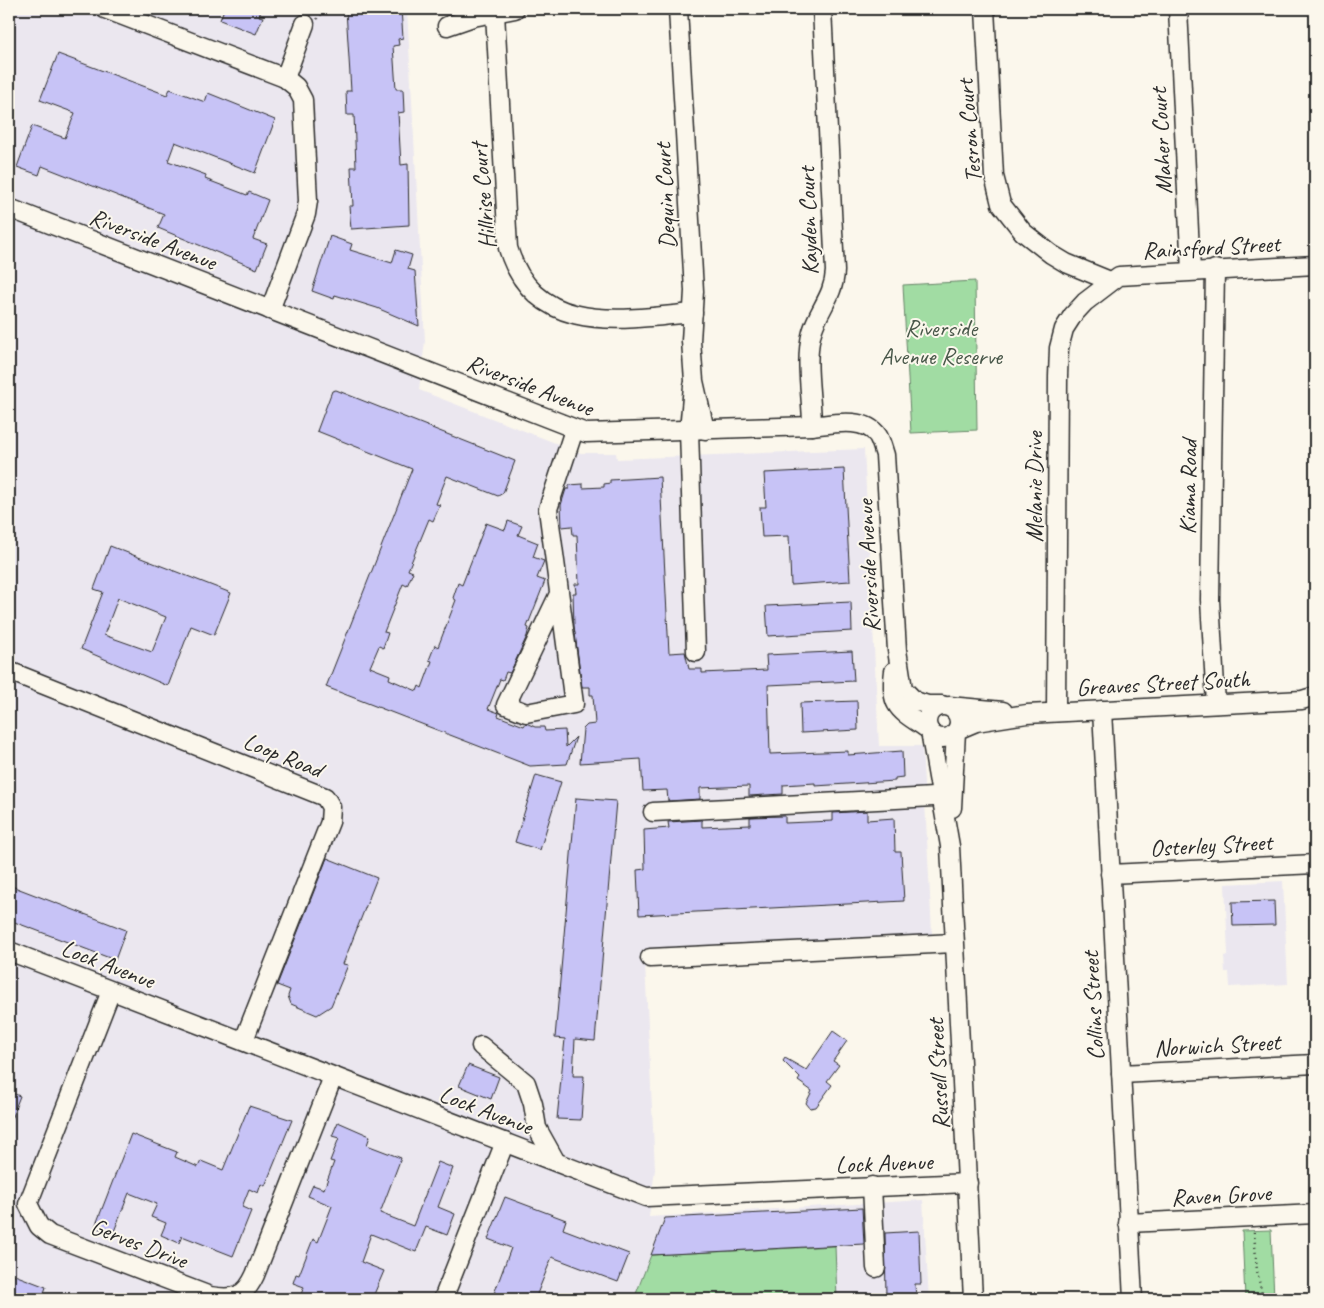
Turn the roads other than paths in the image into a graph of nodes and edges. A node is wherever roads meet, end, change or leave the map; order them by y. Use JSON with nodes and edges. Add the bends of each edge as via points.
{"nodes":[{"id":1,"x":105,"y":9,"type":"edge"},
{"id":2,"x":515,"y":9,"type":"edge"},
{"id":3,"x":678,"y":9,"type":"edge"},
{"id":4,"x":822,"y":9,"type":"edge"},
{"id":5,"x":985,"y":9,"type":"edge"},
{"id":6,"x":1178,"y":9,"type":"edge"},
{"id":7,"x":495,"y":13,"type":"junction"},
{"id":8,"x":304,"y":24,"type":"dead end"},
{"id":9,"x":447,"y":26,"type":"dead end"},
{"id":10,"x":285,"y":78,"type":"junction"},
{"id":11,"x":9,"y":208,"type":"edge"},
{"id":12,"x":1315,"y":265,"type":"edge"},
{"id":13,"x":1215,"y":269,"type":"junction"},
{"id":14,"x":1191,"y":271,"type":"junction"},
{"id":15,"x":1110,"y":281,"type":"junction"},
{"id":16,"x":270,"y":310,"type":"junction"},
{"id":17,"x":693,"y":313,"type":"junction"},
{"id":18,"x":812,"y":426,"type":"junction"},
{"id":19,"x":574,"y":430,"type":"junction"},
{"id":20,"x":697,"y":430,"type":"junction"},
{"id":21,"x":559,"y":594,"type":"junction"},
{"id":22,"x":897,"y":650,"type":"junction"},
{"id":23,"x":696,"y":652,"type":"dead end"},
{"id":24,"x":9,"y":672,"type":"edge"},
{"id":25,"x":1311,"y":700,"type":"edge"},
{"id":26,"x":1216,"y":704,"type":"junction"},
{"id":27,"x":945,"y":706,"type":"junction"},
{"id":28,"x":1102,"y":710,"type":"junction"},
{"id":29,"x":1056,"y":712,"type":"junction"},
{"id":30,"x":1027,"y":714,"type":"junction"},
{"id":31,"x":929,"y":731,"type":"junction"},
{"id":32,"x":957,"y":731,"type":"junction"},
{"id":33,"x":947,"y":796,"type":"junction"},
{"id":34,"x":653,"y":812,"type":"dead end"},
{"id":35,"x":1315,"y":864,"type":"edge"},
{"id":36,"x":1110,"y":874,"type":"junction"},
{"id":37,"x":954,"y":943,"type":"junction"},
{"id":38,"x":9,"y":950,"type":"edge"},
{"id":39,"x":650,"y":958,"type":"dead end"},
{"id":40,"x":111,"y":991,"type":"junction"},
{"id":41,"x":244,"y":1040,"type":"junction"},
{"id":42,"x":481,"y":1046,"type":"dead end"},
{"id":43,"x":1315,"y":1064,"type":"edge"},
{"id":44,"x":1121,"y":1074,"type":"junction"},
{"id":45,"x":333,"y":1077,"type":"junction"},
{"id":46,"x":505,"y":1142,"type":"junction"},
{"id":47,"x":556,"y":1162,"type":"junction"},
{"id":48,"x":968,"y":1183,"type":"junction"},
{"id":49,"x":872,"y":1186,"type":"junction"},
{"id":50,"x":1315,"y":1214,"type":"edge"},
{"id":51,"x":1128,"y":1223,"type":"junction"},
{"id":52,"x":876,"y":1268,"type":"dead end"},
{"id":53,"x":443,"y":1299,"type":"edge"},
{"id":54,"x":973,"y":1299,"type":"edge"},
{"id":55,"x":1133,"y":1299,"type":"edge"}],
"edges":[{"from":1,"to":10,"type":"street"},
{"from":2,"to":7,"type":"street"},
{"from":3,"to":17,"type":"street","name":"Dequin Court"},
{"from":4,"to":18,"type":"street","name":"Kayden Court","via":[[835,271],[832,293],[815,324],[810,342]]},
{"from":5,"to":15,"type":"street","name":"Tesron Court","via":[[994,176],[1001,204],[1024,232],[1051,254]]},
{"from":6,"to":14,"type":"street","name":"Maher Court"},
{"from":7,"to":9,"type":"street"},
{"from":7,"to":17,"type":"street","name":"Hillrise Court","via":[[508,248],[524,283],[550,306],[578,317]]},
{"from":8,"to":10,"type":"street"},
{"from":10,"to":16,"type":"street","via":[[303,100],[308,201],[303,225]]},
{"from":11,"to":16,"type":"street","name":"Riverside Avenue"},
{"from":12,"to":13,"type":"street","name":"Rainsford Street"},
{"from":13,"to":14,"type":"street","name":"Rainsford Street"},
{"from":13,"to":26,"type":"street","name":"Kiama Road","via":[[1210,600]]},
{"from":14,"to":15,"type":"street","name":"Rainsford Street","via":[[1119,276]]},
{"from":15,"to":29,"type":"street","name":"Melanie Drive","via":[[1073,315],[1064,329],[1059,348]]},
{"from":16,"to":19,"type":"street","name":"Riverside Avenue"},
{"from":17,"to":20,"type":"street","name":"Dequin Court"},
{"from":18,"to":20,"type":"street","name":"Riverside Avenue"},
{"from":18,"to":22,"type":"street","name":"Riverside Avenue","via":[[845,422],[861,425],[877,434],[885,455]]},
{"from":19,"to":20,"type":"street","name":"Riverside Avenue","via":[[595,434]]},
{"from":19,"to":21,"type":"street","via":[[548,509]]},
{"from":20,"to":23,"type":"street","name":"Dequin Court"},
{"from":21,"to":21,"type":"street","via":[[574,704],[526,713],[506,705]]},
{"from":22,"to":27,"type":"street","name":"Riverside Avenue","via":[[903,689],[915,701]]},
{"from":22,"to":31,"type":"street","name":"Riverside Avenue","via":[[891,692],[896,705]]},
{"from":24,"to":41,"type":"street","name":"Loop Road","via":[[325,797],[331,807],[330,822]]},
{"from":25,"to":26,"type":"street","name":"Greaves Street South"},
{"from":26,"to":28,"type":"street","name":"Greaves Street South"},
{"from":27,"to":30,"type":"street","name":"Greaves Street South"},
{"from":27,"to":31,"type":"street","via":[[928,714]]},
{"from":27,"to":32,"type":"street","via":[[959,717]]},
{"from":28,"to":29,"type":"street","name":"Greaves Street South"},
{"from":28,"to":36,"type":"street","name":"Collins Street"},
{"from":29,"to":30,"type":"street","name":"Greaves Street South"},
{"from":30,"to":32,"type":"street","name":"Greaves Street South","via":[[976,722]]},
{"from":31,"to":32,"type":"street","via":[[942,738]]},
{"from":31,"to":33,"type":"street","name":"Russell Street"},
{"from":32,"to":33,"type":"street","name":"Russell Street"},
{"from":33,"to":34,"type":"street"},
{"from":33,"to":37,"type":"street","name":"Russell Street"},
{"from":35,"to":36,"type":"street","name":"Osterley Street"},
{"from":36,"to":44,"type":"street","name":"Collins Street"},
{"from":37,"to":39,"type":"street"},
{"from":37,"to":48,"type":"street","name":"Russell Street"},
{"from":38,"to":40,"type":"street","name":"Lock Avenue"},
{"from":40,"to":41,"type":"street","name":"Lock Avenue"},
{"from":40,"to":45,"type":"street","name":"Gerves Drive","via":[[28,1204],[39,1226],[59,1238],[210,1296],[227,1299],[240,1294],[249,1288],[255,1275]]},
{"from":41,"to":45,"type":"street","name":"Lock Avenue"},
{"from":42,"to":47,"type":"street","via":[[526,1083],[537,1128]]},
{"from":43,"to":44,"type":"street","name":"Norwich Street"},
{"from":44,"to":51,"type":"street","name":"Collins Street"},
{"from":45,"to":46,"type":"street","name":"Lock Avenue"},
{"from":46,"to":47,"type":"street","name":"Lock Avenue"},
{"from":46,"to":53,"type":"street"},
{"from":47,"to":49,"type":"street","name":"Lock Avenue","via":[[646,1196]]},
{"from":48,"to":49,"type":"street","name":"Lock Avenue"},
{"from":48,"to":54,"type":"street","name":"Russell Street"},
{"from":49,"to":52,"type":"street"},
{"from":50,"to":51,"type":"street","name":"Raven Grove"},
{"from":51,"to":55,"type":"street","name":"Collins Street"}]}
